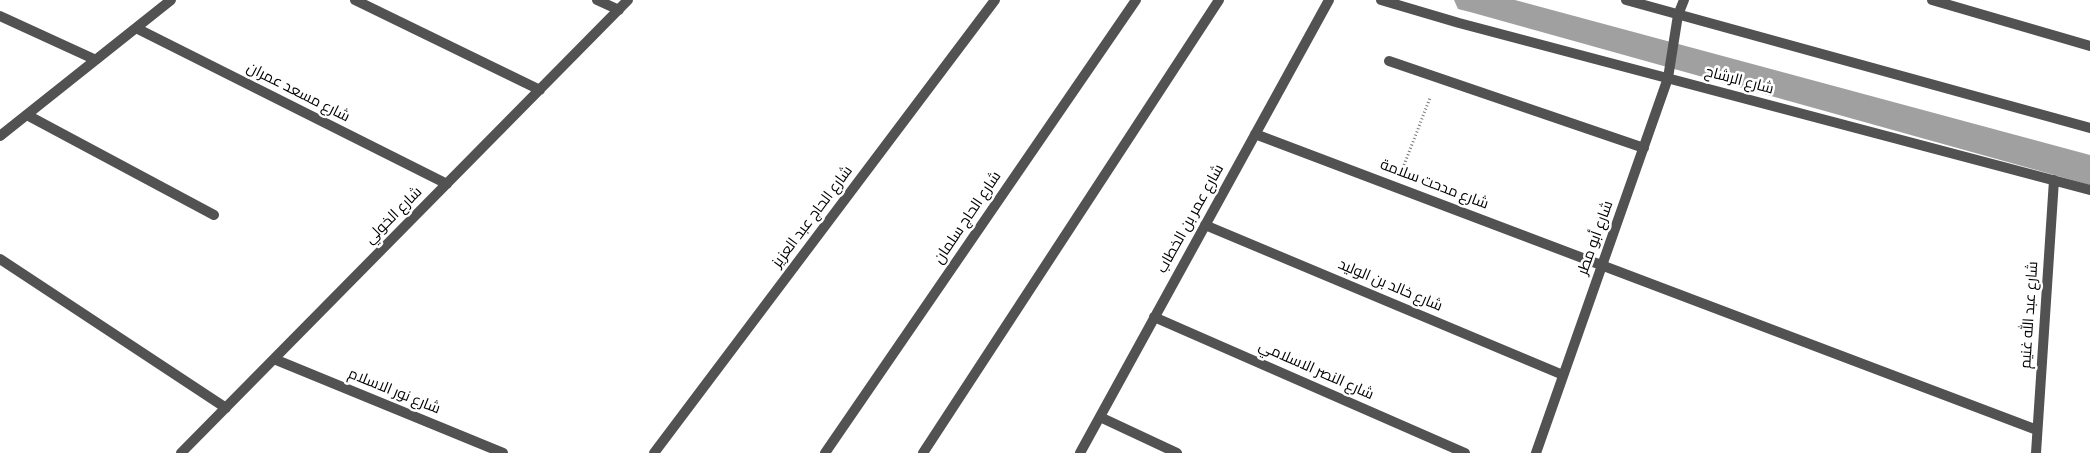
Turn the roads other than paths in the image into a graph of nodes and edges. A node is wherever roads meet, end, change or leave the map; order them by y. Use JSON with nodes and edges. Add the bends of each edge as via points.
{"nodes":[{"id":1,"x":171,"y":0,"type":"edge"},
{"id":2,"x":355,"y":0,"type":"edge"},
{"id":3,"x":597,"y":0,"type":"edge"},
{"id":4,"x":628,"y":0,"type":"edge"},
{"id":5,"x":995,"y":0,"type":"edge"},
{"id":6,"x":1136,"y":0,"type":"edge"},
{"id":7,"x":1219,"y":0,"type":"edge"},
{"id":8,"x":1329,"y":0,"type":"edge"},
{"id":9,"x":1381,"y":0,"type":"edge"},
{"id":10,"x":1626,"y":0,"type":"edge"},
{"id":11,"x":1684,"y":0,"type":"edge"},
{"id":12,"x":1932,"y":0,"type":"edge"},
{"id":13,"x":619,"y":10,"type":"junction"},
{"id":14,"x":1678,"y":15,"type":"junction"},
{"id":15,"x":0,"y":16,"type":"edge"},
{"id":16,"x":136,"y":28,"type":"junction"},
{"id":17,"x":2090,"y":46,"type":"edge"},
{"id":18,"x":96,"y":60,"type":"junction"},
{"id":19,"x":1389,"y":61,"type":"dead end"},
{"id":20,"x":1669,"y":72,"type":"junction"},
{"id":21,"x":540,"y":90,"type":"junction"},
{"id":22,"x":28,"y":115,"type":"junction"},
{"id":23,"x":2090,"y":128,"type":"edge"},
{"id":24,"x":1255,"y":134,"type":"junction"},
{"id":25,"x":0,"y":136,"type":"edge"},
{"id":26,"x":1644,"y":148,"type":"junction"},
{"id":27,"x":2054,"y":180,"type":"junction"},
{"id":28,"x":447,"y":184,"type":"junction"},
{"id":29,"x":2090,"y":190,"type":"edge"},
{"id":30,"x":214,"y":215,"type":"dead end"},
{"id":31,"x":1205,"y":225,"type":"junction"},
{"id":32,"x":0,"y":259,"type":"edge"},
{"id":33,"x":1603,"y":264,"type":"junction"},
{"id":34,"x":1154,"y":317,"type":"junction"},
{"id":35,"x":274,"y":359,"type":"junction"},
{"id":36,"x":1563,"y":375,"type":"junction"},
{"id":37,"x":226,"y":408,"type":"junction"},
{"id":38,"x":1100,"y":417,"type":"junction"},
{"id":39,"x":2038,"y":430,"type":"junction"},
{"id":40,"x":181,"y":453,"type":"edge"},
{"id":41,"x":502,"y":453,"type":"edge"},
{"id":42,"x":654,"y":453,"type":"edge"},
{"id":43,"x":825,"y":453,"type":"edge"},
{"id":44,"x":924,"y":453,"type":"edge"},
{"id":45,"x":1080,"y":453,"type":"edge"},
{"id":46,"x":1177,"y":453,"type":"edge"},
{"id":47,"x":1465,"y":453,"type":"edge"},
{"id":48,"x":1536,"y":453,"type":"edge"},
{"id":49,"x":2036,"y":453,"type":"edge"}],
"edges":[{"from":1,"to":16,"type":"street"},
{"from":2,"to":21,"type":"street"},
{"from":3,"to":13,"type":"street"},
{"from":4,"to":13,"type":"street","name":"شارع الخولي"},
{"from":5,"to":42,"type":"street","name":"شارع الحاج عبد العزيز"},
{"from":6,"to":43,"type":"street","name":"شارع الحاج سلمان"},
{"from":7,"to":44,"type":"street"},
{"from":8,"to":24,"type":"street","name":"شارع عمر بن الخطاب"},
{"from":9,"to":20,"type":"street","name":"شارع الرشاح","via":[[1459,23]]},
{"from":10,"to":14,"type":"street"},
{"from":11,"to":14,"type":"street","name":"شارع أبو مطر"},
{"from":12,"to":17,"type":"street"},
{"from":13,"to":21,"type":"street","name":"شارع الخولي"},
{"from":14,"to":20,"type":"street","name":"شارع أبو مطر"},
{"from":14,"to":23,"type":"street"},
{"from":15,"to":18,"type":"street"},
{"from":16,"to":18,"type":"street"},
{"from":16,"to":28,"type":"street","name":"شارع مسعد عمران"},
{"from":18,"to":22,"type":"street"},
{"from":19,"to":26,"type":"street"},
{"from":20,"to":26,"type":"street","name":"شارع أبو مطر"},
{"from":20,"to":27,"type":"street","name":"شارع الرشاح"},
{"from":21,"to":28,"type":"street","name":"شارع الخولي"},
{"from":22,"to":25,"type":"street"},
{"from":22,"to":30,"type":"street"},
{"from":24,"to":31,"type":"street","name":"شارع عمر بن الخطاب"},
{"from":24,"to":33,"type":"street","name":"شارع مدحت سلامة"},
{"from":26,"to":33,"type":"street","name":"شارع أبو مطر"},
{"from":27,"to":29,"type":"street","name":"شارع الرشاح"},
{"from":27,"to":39,"type":"street","name":"شارع عبد الله غنيم"},
{"from":28,"to":35,"type":"street","name":"شارع الخولي"},
{"from":31,"to":34,"type":"street","name":"شارع عمر بن الخطاب"},
{"from":31,"to":36,"type":"street","name":"شارع خالد بن الوليد"},
{"from":32,"to":37,"type":"street"},
{"from":33,"to":36,"type":"street","name":"شارع أبو مطر"},
{"from":33,"to":39,"type":"street","name":"شارع مدحت سلامة"},
{"from":34,"to":38,"type":"street","name":"شارع عمر بن الخطاب"},
{"from":34,"to":47,"type":"street","name":"شارع النصر الاسلامي"},
{"from":35,"to":37,"type":"street","name":"شارع الخولي"},
{"from":35,"to":41,"type":"street","name":"شارع نور الاسلام"},
{"from":36,"to":48,"type":"street","name":"شارع أبو مطر"},
{"from":37,"to":40,"type":"street","name":"شارع الخولي"},
{"from":38,"to":45,"type":"street","name":"شارع عمر بن الخطاب"},
{"from":38,"to":46,"type":"street"},
{"from":39,"to":49,"type":"street","name":"شارع عبد الله غنيم"}]}
